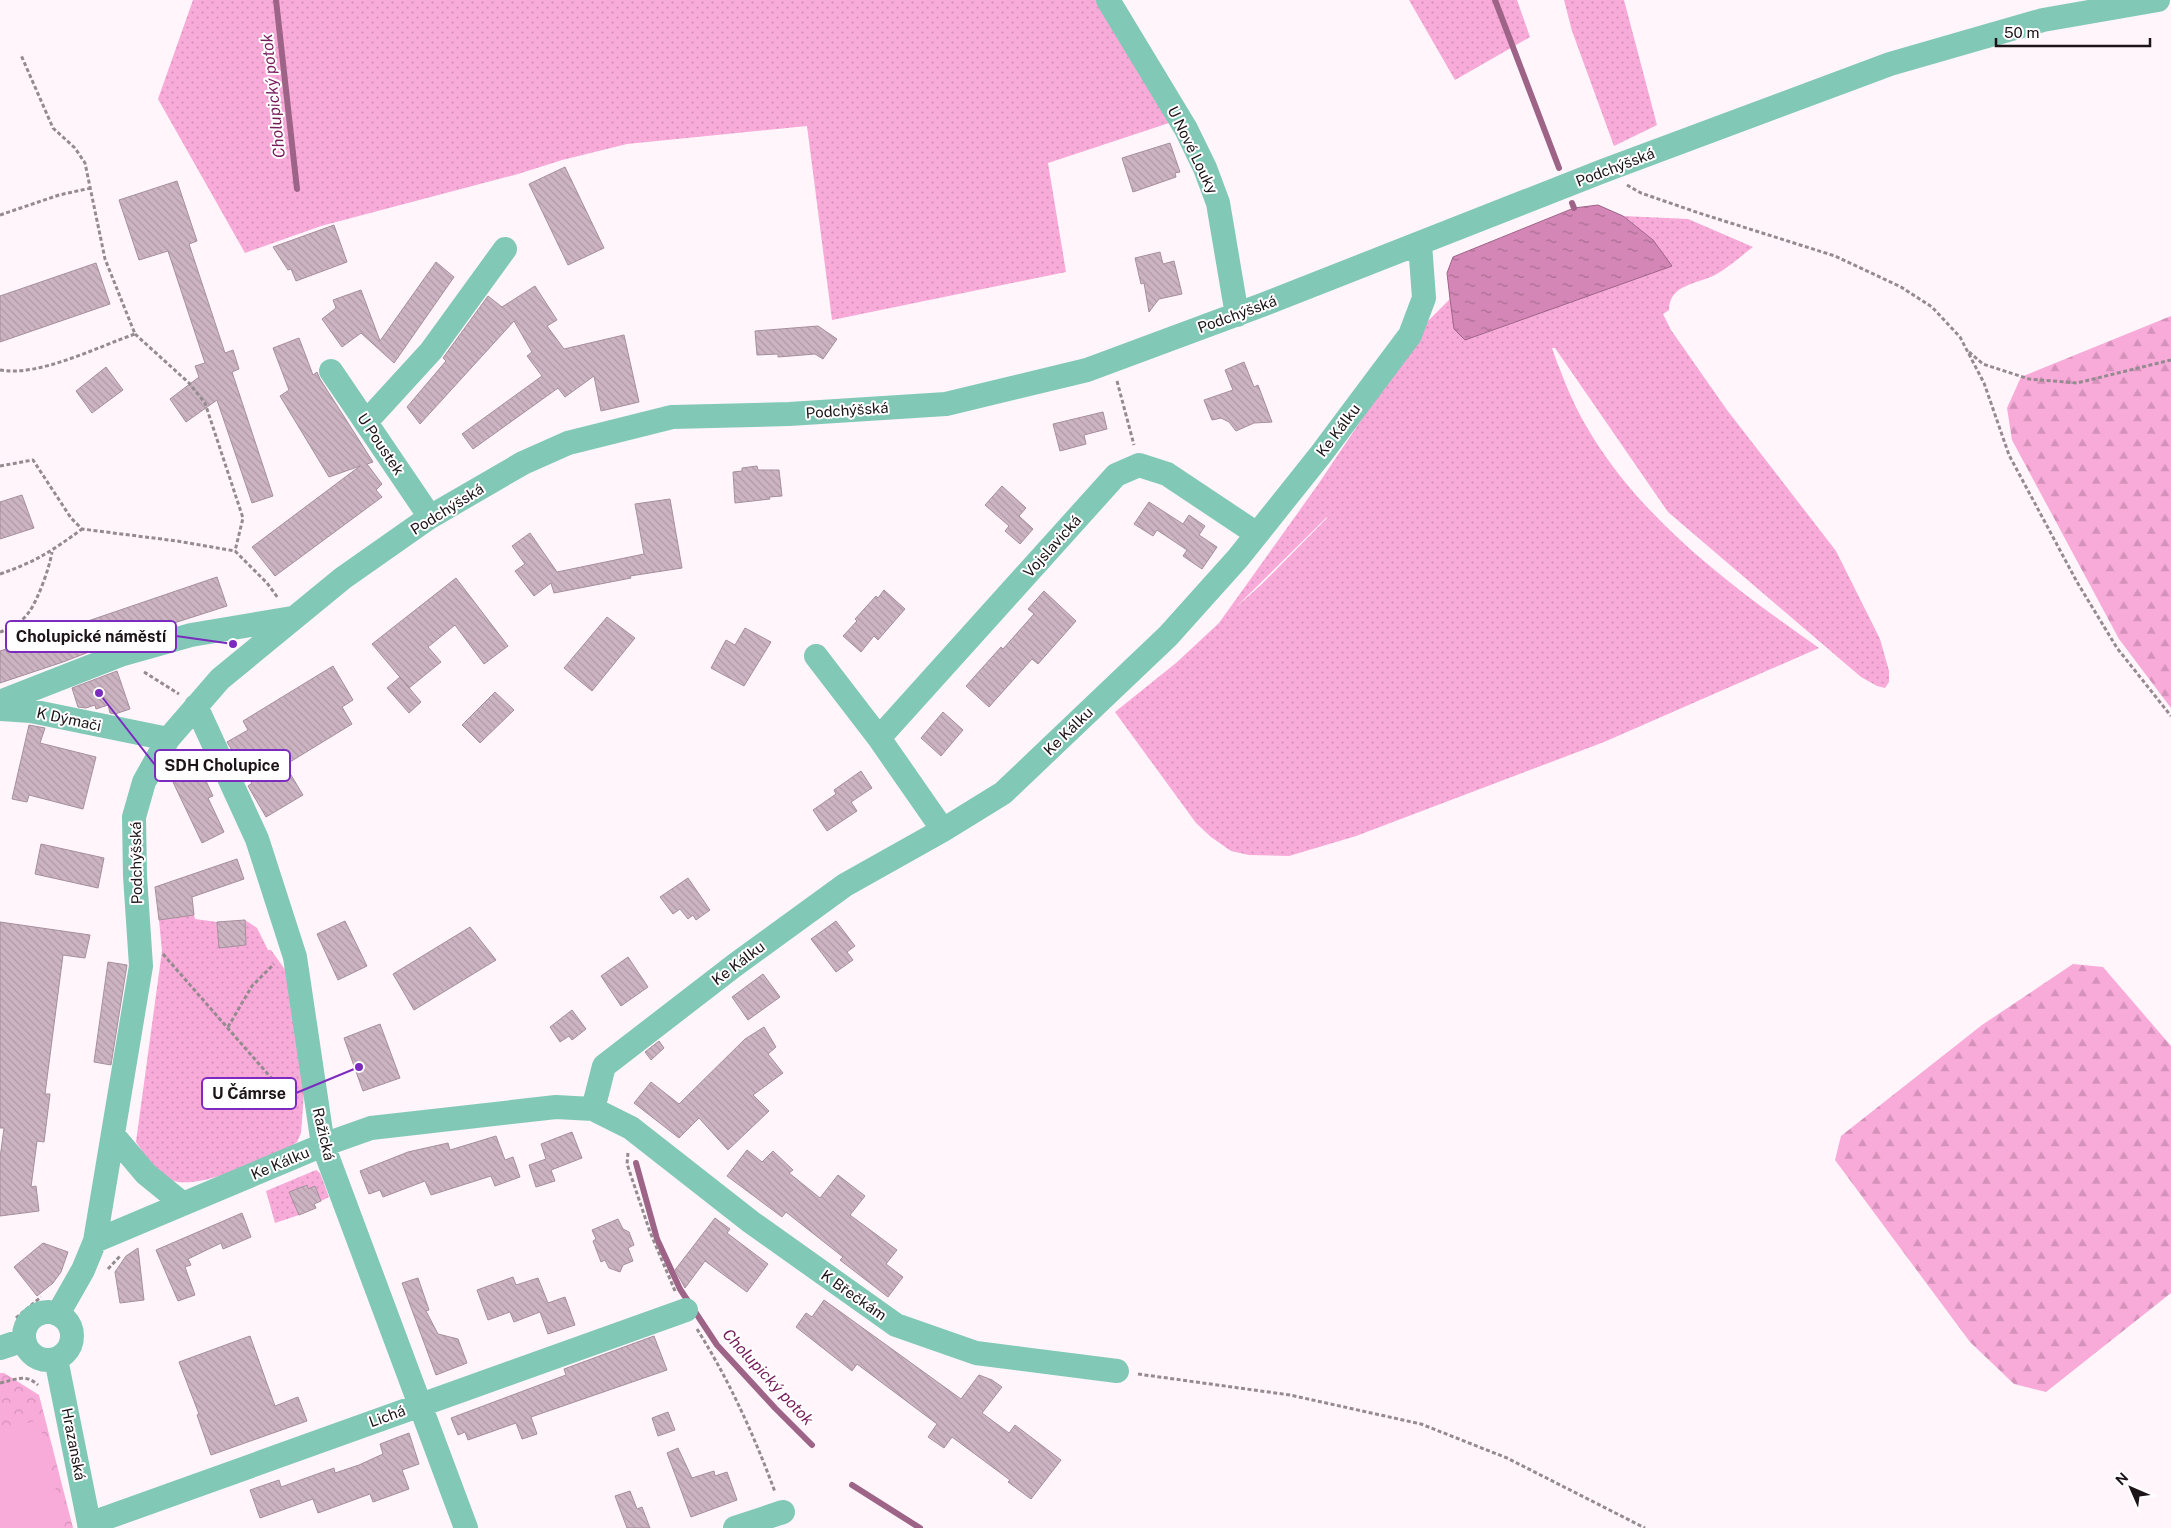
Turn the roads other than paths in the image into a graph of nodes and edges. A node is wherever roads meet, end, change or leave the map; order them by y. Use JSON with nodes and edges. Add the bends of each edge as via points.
{"nodes":[{"id":1,"x":1108,"y":0,"type":"edge"},
{"id":2,"x":2158,"y":0,"type":"edge"},
{"id":3,"x":1420,"y":244,"type":"junction"},
{"id":4,"x":505,"y":249,"type":"dead end"},
{"id":5,"x":1237,"y":314,"type":"junction"},
{"id":6,"x":331,"y":371,"type":"dead end"},
{"id":7,"x":366,"y":422,"type":"junction"},
{"id":8,"x":430,"y":516,"type":"junction"},
{"id":9,"x":1257,"y":534,"type":"junction"},
{"id":10,"x":292,"y":618,"type":"junction"},
{"id":11,"x":816,"y":656,"type":"dead end"},
{"id":12,"x":0,"y":702,"type":"edge"},
{"id":13,"x":196,"y":706,"type":"junction"},
{"id":14,"x":0,"y":709,"type":"edge"},
{"id":15,"x":879,"y":738,"type":"junction"},
{"id":16,"x":168,"y":739,"type":"junction"},
{"id":17,"x":943,"y":830,"type":"junction"},
{"id":18,"x":593,"y":1109,"type":"junction"},
{"id":19,"x":630,"y":1128,"type":"joint"},
{"id":20,"x":113,"y":1135,"type":"junction"},
{"id":21,"x":323,"y":1144,"type":"junction"},
{"id":22,"x":183,"y":1204,"type":"junction"},
{"id":23,"x":96,"y":1240,"type":"junction"},
{"id":24,"x":686,"y":1310,"type":"road end"},
{"id":25,"x":58,"y":1314,"type":"junction"},
{"id":26,"x":24,"y":1340,"type":"junction"},
{"id":27,"x":0,"y":1348,"type":"edge"},
{"id":28,"x":56,"y":1359,"type":"junction"},
{"id":29,"x":1117,"y":1372,"type":"road end"},
{"id":30,"x":420,"y":1404,"type":"junction"},
{"id":31,"x":783,"y":1512,"type":"road end"},
{"id":32,"x":90,"y":1526,"type":"edge"},
{"id":33,"x":466,"y":1528,"type":"edge"},
{"id":34,"x":735,"y":1528,"type":"edge"}],
"edges":[{"from":1,"to":5,"type":"street","name":"U Nové Louky","via":[[1186,128],[1205,168],[1218,203]]},
{"from":2,"to":3,"type":"street","name":"Podchýšská","via":[[2043,20],[1890,64],[1603,171]]},
{"from":3,"to":5,"type":"street","name":"Podchýšská"},
{"from":3,"to":9,"type":"street","name":"Ke Kálku","via":[[1424,298],[1410,335]]},
{"from":4,"to":7,"type":"street","via":[[431,351]]},
{"from":5,"to":8,"type":"street","name":"Podchýšská","via":[[1087,370],[946,404],[672,418],[568,443],[523,463]]},
{"from":6,"to":7,"type":"street","name":"U Poustek"},
{"from":7,"to":8,"type":"street","name":"U Poustek"},
{"from":8,"to":10,"type":"street","name":"Podchýšská"},
{"from":9,"to":15,"type":"street","name":"Vojslavická","via":[[1167,474],[1140,465],[1116,475]]},
{"from":9,"to":17,"type":"street","name":"Ke Kálku","via":[[1168,636],[1003,793]]},
{"from":10,"to":12,"type":"street","via":[[191,635],[120,656]]},
{"from":10,"to":13,"type":"street","name":"Podchýšská","via":[[220,679]]},
{"from":11,"to":15,"type":"street"},
{"from":13,"to":16,"type":"street","name":"Podchýšská"},
{"from":13,"to":21,"type":"street","name":"Ražická","via":[[257,839],[293,951]]},
{"from":14,"to":16,"type":"street","name":"K Dýmači","via":[[30,711]]},
{"from":15,"to":17,"type":"street"},
{"from":16,"to":20,"type":"street","name":"Podchýšská","via":[[144,782],[134,817],[134,876],[141,966]]},
{"from":17,"to":18,"type":"street","name":"Ke Kálku","via":[[845,885],[734,965],[604,1066]]},
{"from":18,"to":19,"type":"street","name":"Ke Kálku"},
{"from":18,"to":21,"type":"street","name":"Ke Kálku","via":[[556,1107],[371,1128]]},
{"from":19,"to":29,"type":"street","name":"K Břečkám","via":[[751,1222],[896,1325],[976,1353]]},
{"from":20,"to":22,"type":"street","via":[[146,1174]]},
{"from":20,"to":23,"type":"street","name":"Podchýšská"},
{"from":21,"to":22,"type":"street","name":"Ke Kálku"},
{"from":21,"to":30,"type":"street","name":"Ražická"},
{"from":22,"to":23,"type":"street","name":"Ke Kálku"},
{"from":23,"to":25,"type":"street","name":"Podchýšská"},
{"from":24,"to":30,"type":"street","name":"Lichá"},
{"from":25,"to":26,"type":"street","via":[[43,1313],[31,1320],[26,1326]]},
{"from":25,"to":28,"type":"street","via":[[70,1325],[72,1341],[64,1355]]},
{"from":26,"to":27,"type":"street"},
{"from":26,"to":28,"type":"street","via":[[30,1353],[36,1357],[49,1361]]},
{"from":28,"to":32,"type":"street","name":"Hrazanská"},
{"from":30,"to":32,"type":"street","name":"Lichá"},
{"from":30,"to":33,"type":"street","name":"Ražická"},
{"from":31,"to":34,"type":"street"}]}
